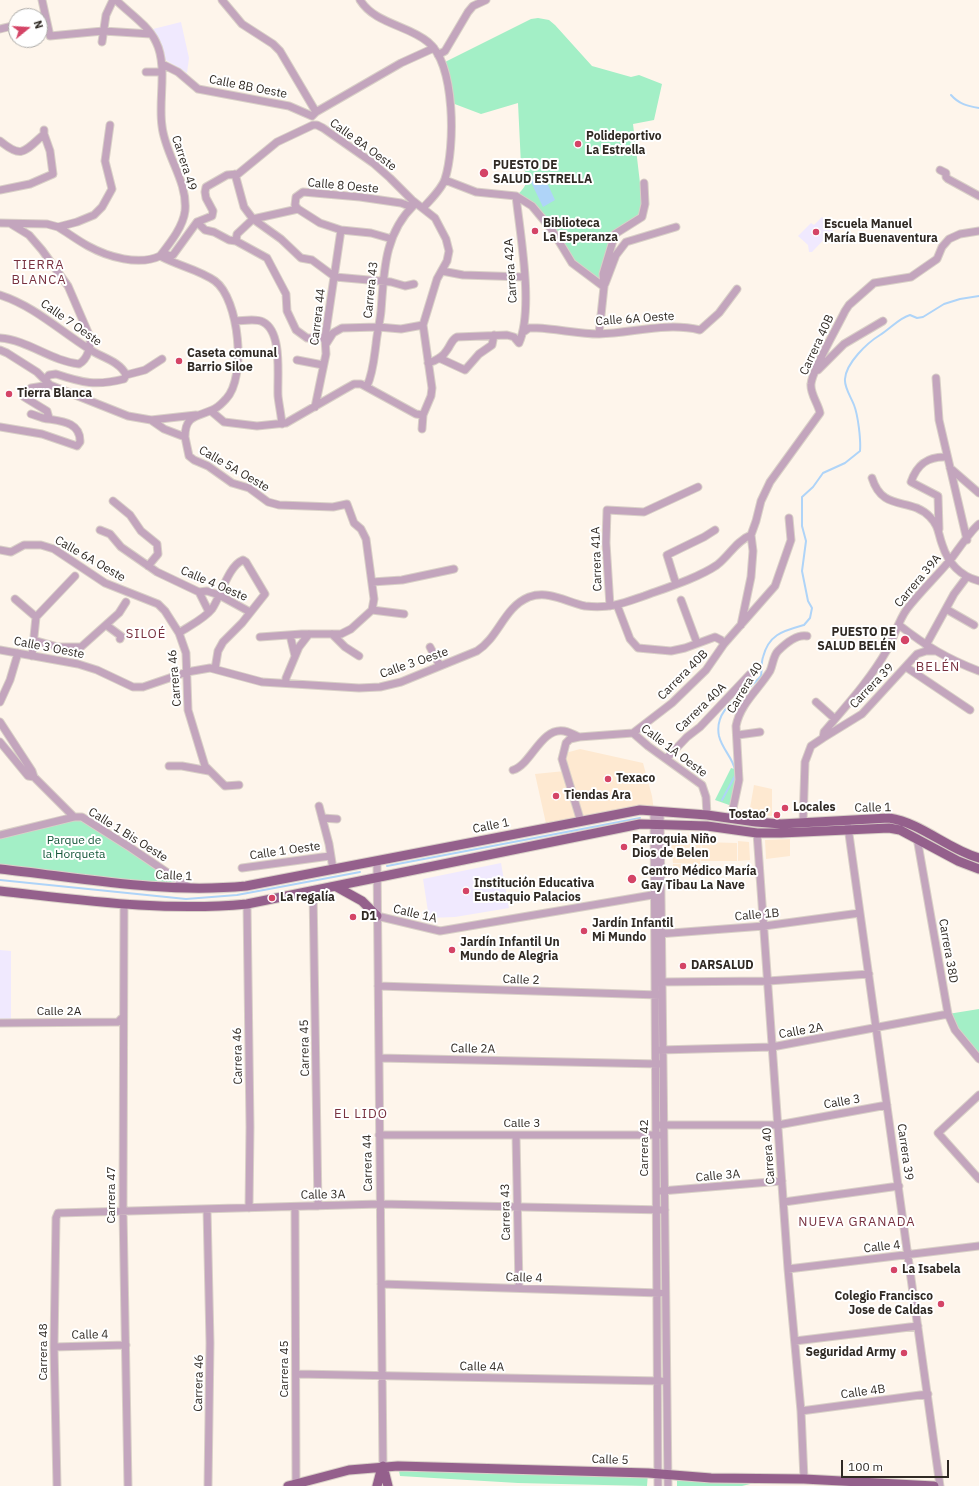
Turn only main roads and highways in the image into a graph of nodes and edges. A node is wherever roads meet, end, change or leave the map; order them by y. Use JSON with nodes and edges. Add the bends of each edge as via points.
{"nodes":[{"id":1,"x":979,"y":858,"type":"edge"},
{"id":2,"x":0,"y":869,"type":"edge"},
{"id":3,"x":979,"y":869,"type":"edge"},
{"id":4,"x":334,"y":886,"type":"junction"},
{"id":5,"x":0,"y":891,"type":"edge"},
{"id":6,"x":377,"y":916,"type":"road end"},
{"id":7,"x":383,"y":1466,"type":"junction"},
{"id":8,"x":292,"y":1485,"type":"edge"},
{"id":9,"x":377,"y":1486,"type":"edge"},
{"id":10,"x":388,"y":1486,"type":"edge"},
{"id":11,"x":934,"y":1486,"type":"edge"}],
"edges":[{"from":1,"to":2,"type":"main road","name":"Calle 1","via":[[962,852],[902,820],[889,818],[804,824],[756,822],[640,810],[246,886],[157,888]]},
{"from":3,"to":4,"type":"main road","name":"Calle 1","via":[[958,861],[900,830],[890,828],[757,832],[707,826],[640,824]]},
{"from":4,"to":5,"type":"main road","name":"Calle 1","via":[[247,904],[210,907],[124,904]]},
{"from":4,"to":6,"type":"main road","via":[[358,898]]},
{"from":7,"to":8,"type":"main road","name":"Calle 5","via":[[349,1470]]},
{"from":7,"to":9,"type":"main road","name":"Carrera 44"},
{"from":7,"to":10,"type":"main road","name":"Carrera 44"},
{"from":7,"to":11,"type":"main road","name":"Calle 5","via":[[804,1479]]}]}
